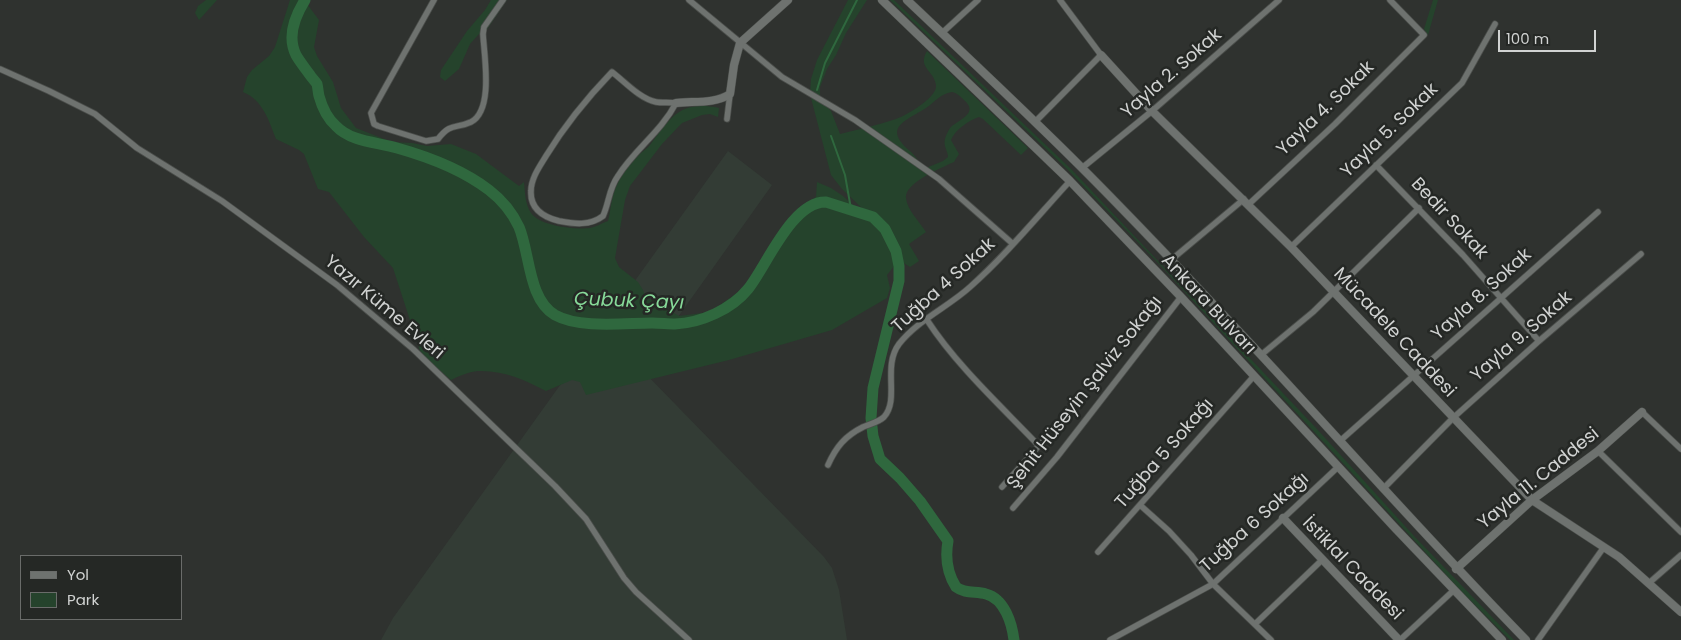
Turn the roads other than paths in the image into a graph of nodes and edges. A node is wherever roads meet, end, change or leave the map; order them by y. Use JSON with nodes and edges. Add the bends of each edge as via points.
{"nodes":[{"id":1,"x":434,"y":0,"type":"edge"},
{"id":2,"x":503,"y":0,"type":"edge"},
{"id":3,"x":689,"y":0,"type":"edge"},
{"id":4,"x":788,"y":0,"type":"edge"},
{"id":5,"x":882,"y":0,"type":"edge"},
{"id":6,"x":906,"y":0,"type":"edge"},
{"id":7,"x":1060,"y":0,"type":"edge"},
{"id":8,"x":1279,"y":0,"type":"edge"},
{"id":9,"x":1390,"y":0,"type":"edge"},
{"id":10,"x":977,"y":1,"type":"edge"},
{"id":11,"x":1495,"y":24,"type":"dead end"},
{"id":12,"x":942,"y":33,"type":"junction"},
{"id":13,"x":740,"y":43,"type":"junction"},
{"id":14,"x":1101,"y":55,"type":"junction"},
{"id":15,"x":0,"y":69,"type":"edge"},
{"id":16,"x":730,"y":94,"type":"junction"},
{"id":17,"x":676,"y":103,"type":"junction"},
{"id":18,"x":1152,"y":111,"type":"junction"},
{"id":19,"x":727,"y":119,"type":"dead end"},
{"id":20,"x":1035,"y":122,"type":"junction"},
{"id":21,"x":1376,"y":165,"type":"junction"},
{"id":22,"x":1082,"y":168,"type":"junction"},
{"id":23,"x":1070,"y":181,"type":"junction"},
{"id":24,"x":1246,"y":202,"type":"junction"},
{"id":25,"x":1419,"y":208,"type":"junction"},
{"id":26,"x":1598,"y":212,"type":"dead end"},
{"id":27,"x":1013,"y":244,"type":"junction"},
{"id":28,"x":1291,"y":247,"type":"junction"},
{"id":29,"x":1641,"y":254,"type":"dead end"},
{"id":30,"x":1171,"y":260,"type":"junction"},
{"id":31,"x":1334,"y":292,"type":"junction"},
{"id":32,"x":1181,"y":296,"type":"junction"},
{"id":33,"x":1501,"y":298,"type":"junction"},
{"id":34,"x":927,"y":320,"type":"junction"},
{"id":35,"x":1539,"y":341,"type":"junction"},
{"id":36,"x":1261,"y":355,"type":"junction"},
{"id":37,"x":1254,"y":376,"type":"junction"},
{"id":38,"x":1414,"y":377,"type":"junction"},
{"id":39,"x":1642,"y":412,"type":"joint"},
{"id":40,"x":1453,"y":418,"type":"junction"},
{"id":41,"x":1045,"y":439,"type":"dead end"},
{"id":42,"x":1340,"y":441,"type":"junction"},
{"id":43,"x":1039,"y":446,"type":"junction"},
{"id":44,"x":1681,"y":449,"type":"edge"},
{"id":45,"x":1598,"y":451,"type":"junction"},
{"id":46,"x":828,"y":465,"type":"dead end"},
{"id":47,"x":1338,"y":467,"type":"junction"},
{"id":48,"x":1002,"y":487,"type":"dead end"},
{"id":49,"x":1383,"y":489,"type":"junction"},
{"id":50,"x":1532,"y":500,"type":"junction"},
{"id":51,"x":1140,"y":505,"type":"junction"},
{"id":52,"x":1013,"y":508,"type":"dead end"},
{"id":53,"x":1283,"y":518,"type":"junction"},
{"id":54,"x":1681,"y":532,"type":"edge"},
{"id":55,"x":1604,"y":547,"type":"junction"},
{"id":56,"x":1098,"y":552,"type":"dead end"},
{"id":57,"x":1681,"y":555,"type":"edge"},
{"id":58,"x":1322,"y":560,"type":"junction"},
{"id":59,"x":1456,"y":569,"type":"junction"},
{"id":60,"x":1649,"y":583,"type":"junction"},
{"id":61,"x":1214,"y":584,"type":"junction"},
{"id":62,"x":1454,"y":590,"type":"junction"},
{"id":63,"x":1681,"y":612,"type":"edge"},
{"id":64,"x":1255,"y":624,"type":"junction"},
{"id":65,"x":689,"y":640,"type":"edge"},
{"id":66,"x":1110,"y":640,"type":"edge"},
{"id":67,"x":1271,"y":640,"type":"edge"},
{"id":68,"x":1400,"y":640,"type":"edge"},
{"id":69,"x":1502,"y":640,"type":"edge"},
{"id":70,"x":1526,"y":640,"type":"edge"},
{"id":71,"x":1538,"y":640,"type":"edge"}],
"edges":[{"from":1,"to":2,"type":"street","via":[[370,113],[378,126],[426,141],[438,139],[450,128],[479,116],[486,98],[484,27]]},
{"from":3,"to":13,"type":"street"},
{"from":4,"to":13,"type":"main road"},
{"from":5,"to":23,"type":"main road","name":"Ankara Bulvarı"},
{"from":6,"to":12,"type":"main road","name":"Ankara Bulvarı"},
{"from":7,"to":14,"type":"street"},
{"from":8,"to":18,"type":"street","name":"Yayla 2. Sokak"},
{"from":9,"to":24,"type":"street","name":"Yayla 4. Sokak","via":[[1424,35],[1334,124]]},
{"from":10,"to":12,"type":"street"},
{"from":11,"to":21,"type":"street","name":"Yayla 5. Sokak","via":[[1462,82]]},
{"from":12,"to":20,"type":"main road","name":"Ankara Bulvarı"},
{"from":13,"to":16,"type":"main road"},
{"from":13,"to":27,"type":"street","via":[[782,77],[855,120],[939,179]]},
{"from":14,"to":18,"type":"main road","name":"Mücadele Caddesi"},
{"from":14,"to":20,"type":"street"},
{"from":15,"to":65,"type":"street","name":"Yazır Küme Evleri","via":[[94,114],[136,148],[222,201],[337,285],[420,356],[556,486],[586,519],[636,592]]},
{"from":16,"to":17,"type":"main road","via":[[715,100]]},
{"from":16,"to":19,"type":"street"},
{"from":17,"to":17,"type":"street","via":[[650,100],[612,72],[587,98],[538,168],[530,190],[535,207],[542,216],[579,224],[603,216],[617,177],[657,132]]},
{"from":18,"to":22,"type":"street","name":"Yayla 2. Sokak"},
{"from":18,"to":24,"type":"main road","name":"Mücadele Caddesi"},
{"from":20,"to":22,"type":"main road","name":"Ankara Bulvarı"},
{"from":21,"to":25,"type":"street","name":"Bedir Sokak"},
{"from":21,"to":28,"type":"street","name":"Yayla 5. Sokak"},
{"from":22,"to":30,"type":"main road","name":"Ankara Bulvarı"},
{"from":23,"to":27,"type":"street","name":"Tuğba 4 Sokak"},
{"from":23,"to":32,"type":"main road","name":"Ankara Bulvarı"},
{"from":24,"to":28,"type":"main road","name":"Mücadele Caddesi"},
{"from":24,"to":30,"type":"street","name":"Yayla 4. Sokak"},
{"from":25,"to":31,"type":"street"},
{"from":25,"to":33,"type":"street","name":"Bedir Sokak"},
{"from":26,"to":33,"type":"street","name":"Yayla 8. Sokak"},
{"from":27,"to":34,"type":"street","name":"Tuğba 4 Sokak","via":[[966,291]]},
{"from":28,"to":31,"type":"main road","name":"Mücadele Caddesi"},
{"from":29,"to":35,"type":"street","name":"Yayla 9. Sokak"},
{"from":30,"to":36,"type":"main road","name":"Ankara Bulvarı"},
{"from":31,"to":36,"type":"street"},
{"from":31,"to":38,"type":"main road","name":"Mücadele Caddesi"},
{"from":32,"to":37,"type":"main road","name":"Ankara Bulvarı"},
{"from":32,"to":52,"type":"street","name":"Şehit Hüseyin Şalviz Sokağı","via":[[1057,457]]},
{"from":33,"to":35,"type":"street","name":"Bedir Sokak"},
{"from":33,"to":38,"type":"street","name":"Yayla 8. Sokak"},
{"from":34,"to":43,"type":"street","via":[[955,357]]},
{"from":34,"to":46,"type":"street","name":"Tuğba 4 Sokak","via":[[903,339],[893,354],[890,403],[884,416],[838,445]]},
{"from":35,"to":40,"type":"street","name":"Yayla 9. Sokak"},
{"from":36,"to":42,"type":"main road","name":"Ankara Bulvarı"},
{"from":37,"to":47,"type":"main road","name":"Ankara Bulvarı"},
{"from":37,"to":51,"type":"street","name":"Tuğba 5 Sokağı"},
{"from":38,"to":40,"type":"main road","name":"Mücadele Caddesi"},
{"from":38,"to":42,"type":"street","name":"Yayla 8. Sokak"},
{"from":39,"to":44,"type":"street"},
{"from":39,"to":45,"type":"main road","name":"Yayla 11. Caddesi"},
{"from":40,"to":49,"type":"street","name":"Yayla 9. Sokak"},
{"from":40,"to":50,"type":"main road","name":"Mücadele Caddesi"},
{"from":41,"to":43,"type":"street"},
{"from":42,"to":49,"type":"main road","name":"Ankara Bulvarı"},
{"from":43,"to":48,"type":"street"},
{"from":45,"to":50,"type":"main road","name":"Yayla 11. Caddesi"},
{"from":45,"to":54,"type":"street"},
{"from":47,"to":53,"type":"street","name":"Tuğba 6 Sokağı"},
{"from":47,"to":62,"type":"main road","name":"Ankara Bulvarı"},
{"from":49,"to":59,"type":"main road","name":"Ankara Bulvarı"},
{"from":50,"to":55,"type":"main road","name":"Mücadele Caddesi"},
{"from":50,"to":59,"type":"main road","name":"Yayla 11. Caddesi"},
{"from":51,"to":56,"type":"street","name":"Tuğba 5 Sokağı"},
{"from":51,"to":61,"type":"street","via":[[1181,544]]},
{"from":53,"to":58,"type":"main road","name":"İstiklal Caddesi"},
{"from":53,"to":61,"type":"street","name":"Tuğba 6 Sokağı"},
{"from":55,"to":60,"type":"main road","name":"Mücadele Caddesi"},
{"from":55,"to":71,"type":"street"},
{"from":57,"to":60,"type":"street"},
{"from":58,"to":64,"type":"street"},
{"from":58,"to":68,"type":"main road","name":"İstiklal Caddesi"},
{"from":59,"to":70,"type":"main road","name":"Ankara Bulvarı"},
{"from":60,"to":63,"type":"main road","name":"Mücadele Caddesi"},
{"from":61,"to":64,"type":"street"},
{"from":61,"to":66,"type":"street","name":"Tuğba 6 Sokağı"},
{"from":62,"to":68,"type":"street"},
{"from":62,"to":69,"type":"main road","name":"Ankara Bulvarı"},
{"from":64,"to":67,"type":"street"}]}
